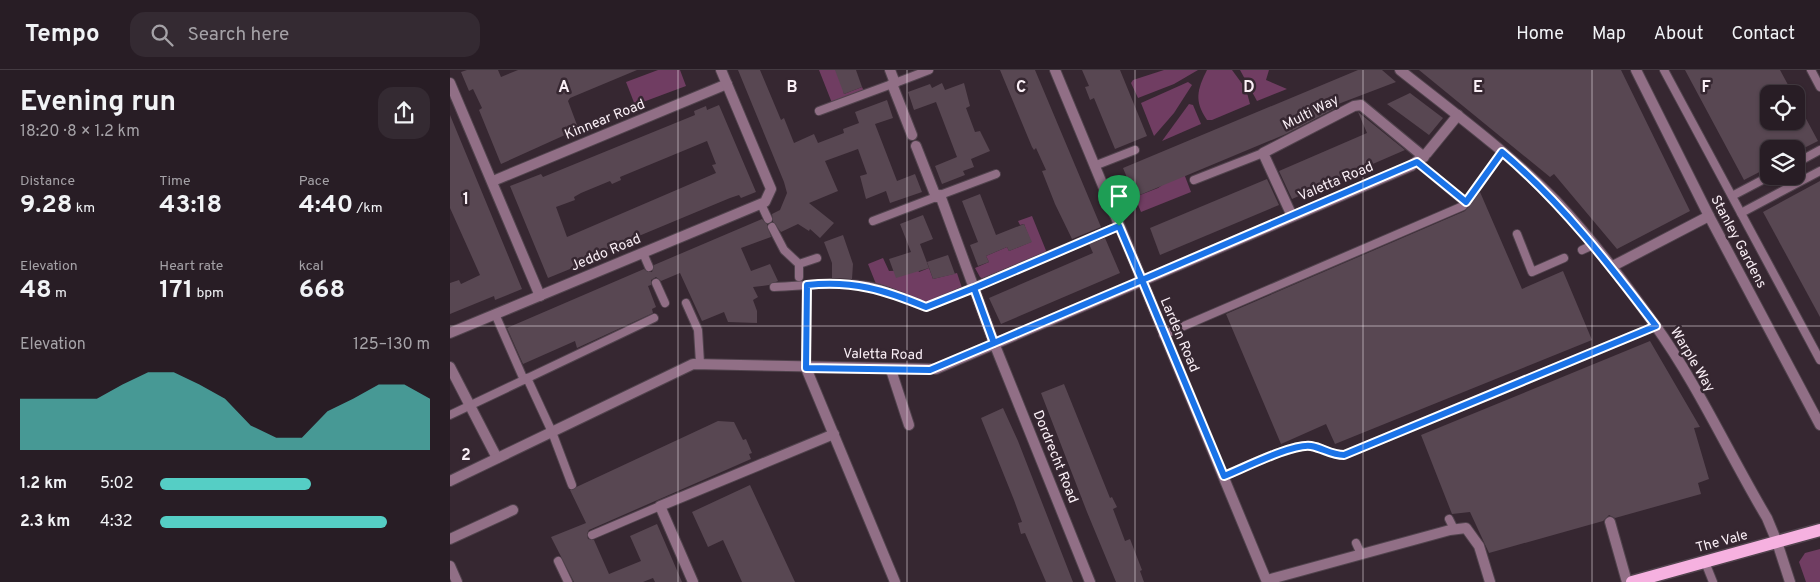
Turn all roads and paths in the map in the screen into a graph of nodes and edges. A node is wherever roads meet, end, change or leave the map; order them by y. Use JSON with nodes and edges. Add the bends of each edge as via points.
{"nodes":[{"id":1,"x":721,"y":70,"type":"edge"},
{"id":2,"x":890,"y":70,"type":"edge"},
{"id":3,"x":929,"y":70,"type":"edge"},
{"id":4,"x":1055,"y":70,"type":"edge"},
{"id":5,"x":1400,"y":70,"type":"edge"},
{"id":6,"x":1636,"y":70,"type":"edge"},
{"id":7,"x":1664,"y":70,"type":"edge"},
{"id":8,"x":1811,"y":70,"type":"edge"},
{"id":9,"x":450,"y":83,"type":"edge"},
{"id":10,"x":893,"y":83,"type":"junction"},
{"id":11,"x":727,"y":84,"type":"junction"},
{"id":12,"x":1820,"y":86,"type":"edge"},
{"id":13,"x":819,"y":111,"type":"dead end"},
{"id":14,"x":1458,"y":115,"type":"junction"},
{"id":15,"x":912,"y":135,"type":"dead end"},
{"id":16,"x":916,"y":146,"type":"dead end"},
{"id":17,"x":1136,"y":150,"type":"dead end"},
{"id":18,"x":1820,"y":150,"type":"edge"},
{"id":19,"x":1263,"y":152,"type":"junction"},
{"id":20,"x":1502,"y":152,"type":"junction"},
{"id":21,"x":1805,"y":158,"type":"edge"},
{"id":22,"x":1420,"y":160,"type":"junction"},
{"id":23,"x":1094,"y":166,"type":"junction"},
{"id":24,"x":1820,"y":171,"type":"edge"},
{"id":25,"x":996,"y":174,"type":"dead end"},
{"id":26,"x":493,"y":180,"type":"junction"},
{"id":27,"x":1194,"y":180,"type":"dead end"},
{"id":28,"x":1760,"y":181,"type":"edge"},
{"id":29,"x":938,"y":196,"type":"junction"},
{"id":30,"x":1732,"y":196,"type":"junction"},
{"id":31,"x":1466,"y":202,"type":"junction"},
{"id":32,"x":761,"y":204,"type":"junction"},
{"id":33,"x":1741,"y":213,"type":"junction"},
{"id":34,"x":1292,"y":216,"type":"junction"},
{"id":35,"x":1709,"y":216,"type":"junction"},
{"id":36,"x":768,"y":219,"type":"dead end"},
{"id":37,"x":873,"y":221,"type":"dead end"},
{"id":38,"x":1119,"y":226,"type":"junction"},
{"id":39,"x":772,"y":227,"type":"dead end"},
{"id":40,"x":1517,"y":234,"type":"dead end"},
{"id":41,"x":1593,"y":245,"type":"junction"},
{"id":42,"x":1582,"y":250,"type":"dead end"},
{"id":43,"x":643,"y":253,"type":"junction"},
{"id":44,"x":817,"y":258,"type":"dead end"},
{"id":45,"x":1564,"y":258,"type":"dead end"},
{"id":46,"x":798,"y":264,"type":"junction"},
{"id":47,"x":649,"y":267,"type":"dead end"},
{"id":48,"x":1611,"y":267,"type":"junction"},
{"id":49,"x":799,"y":277,"type":"dead end"},
{"id":50,"x":1142,"y":280,"type":"junction"},
{"id":51,"x":656,"y":283,"type":"dead end"},
{"id":52,"x":807,"y":285,"type":"junction"},
{"id":53,"x":774,"y":287,"type":"dead end"},
{"id":54,"x":974,"y":288,"type":"junction"},
{"id":55,"x":540,"y":296,"type":"junction"},
{"id":56,"x":665,"y":303,"type":"dead end"},
{"id":57,"x":686,"y":303,"type":"dead end"},
{"id":58,"x":495,"y":314,"type":"junction"},
{"id":59,"x":654,"y":318,"type":"dead end"},
{"id":60,"x":1656,"y":326,"type":"junction"},
{"id":61,"x":450,"y":333,"type":"edge"},
{"id":62,"x":1163,"y":335,"type":"junction"},
{"id":63,"x":994,"y":343,"type":"junction"},
{"id":64,"x":1820,"y":360,"type":"edge"},
{"id":65,"x":700,"y":362,"type":"junction"},
{"id":66,"x":450,"y":367,"type":"edge"},
{"id":67,"x":806,"y":368,"type":"junction"},
{"id":68,"x":891,"y":370,"type":"junction"},
{"id":69,"x":525,"y":379,"type":"junction"},
{"id":70,"x":472,"y":405,"type":"junction"},
{"id":71,"x":450,"y":415,"type":"edge"},
{"id":72,"x":909,"y":425,"type":"dead end"},
{"id":73,"x":1820,"y":425,"type":"edge"},
{"id":74,"x":552,"y":432,"type":"junction"},
{"id":75,"x":834,"y":434,"type":"junction"},
{"id":76,"x":497,"y":458,"type":"junction"},
{"id":77,"x":1224,"y":476,"type":"junction"},
{"id":78,"x":450,"y":481,"type":"edge"},
{"id":79,"x":572,"y":485,"type":"dead end"},
{"id":80,"x":660,"y":506,"type":"junction"},
{"id":81,"x":513,"y":510,"type":"dead end"},
{"id":82,"x":1448,"y":519,"type":"dead end"},
{"id":83,"x":1610,"y":522,"type":"dead end"},
{"id":84,"x":1454,"y":529,"type":"junction"},
{"id":85,"x":1820,"y":530,"type":"edge"},
{"id":86,"x":592,"y":534,"type":"dead end"},
{"id":87,"x":450,"y":540,"type":"edge"},
{"id":88,"x":1777,"y":542,"type":"junction"},
{"id":89,"x":1356,"y":543,"type":"dead end"},
{"id":90,"x":1361,"y":554,"type":"junction"},
{"id":91,"x":558,"y":561,"type":"dead end"},
{"id":92,"x":1705,"y":562,"type":"junction"},
{"id":93,"x":450,"y":566,"type":"edge"},
{"id":94,"x":1267,"y":581,"type":"edge"},
{"id":95,"x":456,"y":582,"type":"edge"},
{"id":96,"x":568,"y":582,"type":"edge"},
{"id":97,"x":693,"y":582,"type":"edge"},
{"id":98,"x":895,"y":582,"type":"edge"},
{"id":99,"x":1090,"y":582,"type":"edge"},
{"id":100,"x":1490,"y":582,"type":"edge"},
{"id":101,"x":1627,"y":582,"type":"edge"},
{"id":102,"x":1632,"y":582,"type":"edge"},
{"id":103,"x":1713,"y":582,"type":"edge"},
{"id":104,"x":1790,"y":582,"type":"edge"}],
"edges":[{"from":1,"to":11,"type":"street"},
{"from":2,"to":10,"type":"street"},
{"from":3,"to":10,"type":"lane"},
{"from":4,"to":23,"type":"street","name":"Larden Road"},
{"from":5,"to":14,"type":"street","name":"Warple Way"},
{"from":6,"to":35,"type":"street","name":"Stanley Gardens"},
{"from":7,"to":30,"type":"lane"},
{"from":8,"to":12,"type":"lane"},
{"from":9,"to":26,"type":"street"},
{"from":10,"to":13,"type":"lane"},
{"from":10,"to":15,"type":"street"},
{"from":11,"to":26,"type":"street","name":"Kinnear Road"},
{"from":11,"to":32,"type":"street","name":"Jeddo Road","via":[[768,182],[770,195]]},
{"from":14,"to":20,"type":"street","name":"Warple Way"},
{"from":14,"to":22,"type":"street","name":"Valetta Road"},
{"from":16,"to":29,"type":"street","name":"Dordrecht Road"},
{"from":17,"to":23,"type":"lane"},
{"from":18,"to":21,"type":"lane"},
{"from":19,"to":22,"type":"street","name":"Multi Way","via":[[1361,105]]},
{"from":19,"to":27,"type":"lane"},
{"from":19,"to":34,"type":"street"},
{"from":20,"to":31,"type":"lane"},
{"from":20,"to":41,"type":"street","name":"Warple Way","via":[[1557,202]]},
{"from":22,"to":31,"type":"lane"},
{"from":22,"to":34,"type":"street","name":"Valetta Road"},
{"from":23,"to":38,"type":"street","name":"Larden Road"},
{"from":24,"to":33,"type":"lane"},
{"from":25,"to":29,"type":"lane"},
{"from":26,"to":55,"type":"street"},
{"from":28,"to":30,"type":"lane"},
{"from":29,"to":37,"type":"lane"},
{"from":29,"to":54,"type":"street","name":"Dordrecht Road"},
{"from":30,"to":33,"type":"lane"},
{"from":31,"to":62,"type":"lane"},
{"from":32,"to":36,"type":"lane"},
{"from":32,"to":43,"type":"street","name":"Jeddo Road"},
{"from":33,"to":64,"type":"lane"},
{"from":34,"to":50,"type":"street","name":"Valetta Road"},
{"from":35,"to":48,"type":"street"},
{"from":35,"to":73,"type":"street","name":"Stanley Gardens"},
{"from":38,"to":50,"type":"street","name":"Larden Road"},
{"from":38,"to":54,"type":"lane"},
{"from":39,"to":46,"type":"lane","via":[[784,250]]},
{"from":40,"to":45,"type":"lane","via":[[1532,272]]},
{"from":41,"to":42,"type":"lane"},
{"from":41,"to":48,"type":"street","name":"Warple Way"},
{"from":43,"to":47,"type":"lane"},
{"from":43,"to":55,"type":"street","name":"Jeddo Road"},
{"from":44,"to":46,"type":"lane"},
{"from":46,"to":49,"type":"lane"},
{"from":48,"to":60,"type":"street","name":"Warple Way"},
{"from":50,"to":62,"type":"street","name":"Larden Road"},
{"from":50,"to":63,"type":"street","name":"Valetta Road"},
{"from":51,"to":56,"type":"lane"},
{"from":52,"to":53,"type":"lane"},
{"from":52,"to":54,"type":"lane","via":[[861,285],[887,291],[926,307]]},
{"from":52,"to":67,"type":"lane"},
{"from":54,"to":63,"type":"street","name":"Dordrecht Road"},
{"from":55,"to":58,"type":"street","name":"Jeddo Road"},
{"from":57,"to":65,"type":"lane","via":[[698,330]]},
{"from":58,"to":61,"type":"street","name":"Jeddo Road"},
{"from":58,"to":69,"type":"lane"},
{"from":59,"to":69,"type":"lane"},
{"from":60,"to":77,"type":"lane","via":[[1344,455],[1331,455],[1310,446],[1296,447]]},
{"from":60,"to":88,"type":"street","name":"Warple Way","via":[[1767,518]]},
{"from":62,"to":77,"type":"street","name":"Larden Road"},
{"from":63,"to":68,"type":"street","name":"Valetta Road","via":[[936,369]]},
{"from":63,"to":99,"type":"street","name":"Dordrecht Road"},
{"from":65,"to":67,"type":"street","name":"Valetta Road"},
{"from":65,"to":74,"type":"street","name":"Valetta Road"},
{"from":66,"to":70,"type":"street"},
{"from":67,"to":68,"type":"street","name":"Valetta Road"},
{"from":67,"to":75,"type":"street"},
{"from":68,"to":72,"type":"street"},
{"from":69,"to":70,"type":"lane"},
{"from":69,"to":74,"type":"lane"},
{"from":70,"to":71,"type":"lane"},
{"from":70,"to":76,"type":"street"},
{"from":74,"to":76,"type":"street","name":"Valetta Road"},
{"from":74,"to":79,"type":"lane"},
{"from":75,"to":80,"type":"street"},
{"from":75,"to":98,"type":"street"},
{"from":76,"to":78,"type":"street","name":"Valetta Road"},
{"from":77,"to":94,"type":"street","name":"Larden Road"},
{"from":80,"to":86,"type":"lane"},
{"from":80,"to":97,"type":"street"},
{"from":81,"to":87,"type":"street"},
{"from":82,"to":84,"type":"lane"},
{"from":83,"to":101,"type":"street"},
{"from":84,"to":90,"type":"street"},
{"from":84,"to":100,"type":"street","via":[[1466,528],[1479,546]]},
{"from":85,"to":88,"type":"main road","name":"The Vale"},
{"from":88,"to":92,"type":"main road","name":"The Vale"},
{"from":88,"to":104,"type":"street","name":"Warple Way"},
{"from":89,"to":90,"type":"lane"},
{"from":90,"to":94,"type":"street"},
{"from":91,"to":96,"type":"lane"},
{"from":92,"to":102,"type":"main road","name":"The Vale"},
{"from":92,"to":103,"type":"lane"},
{"from":93,"to":95,"type":"street"}]}
